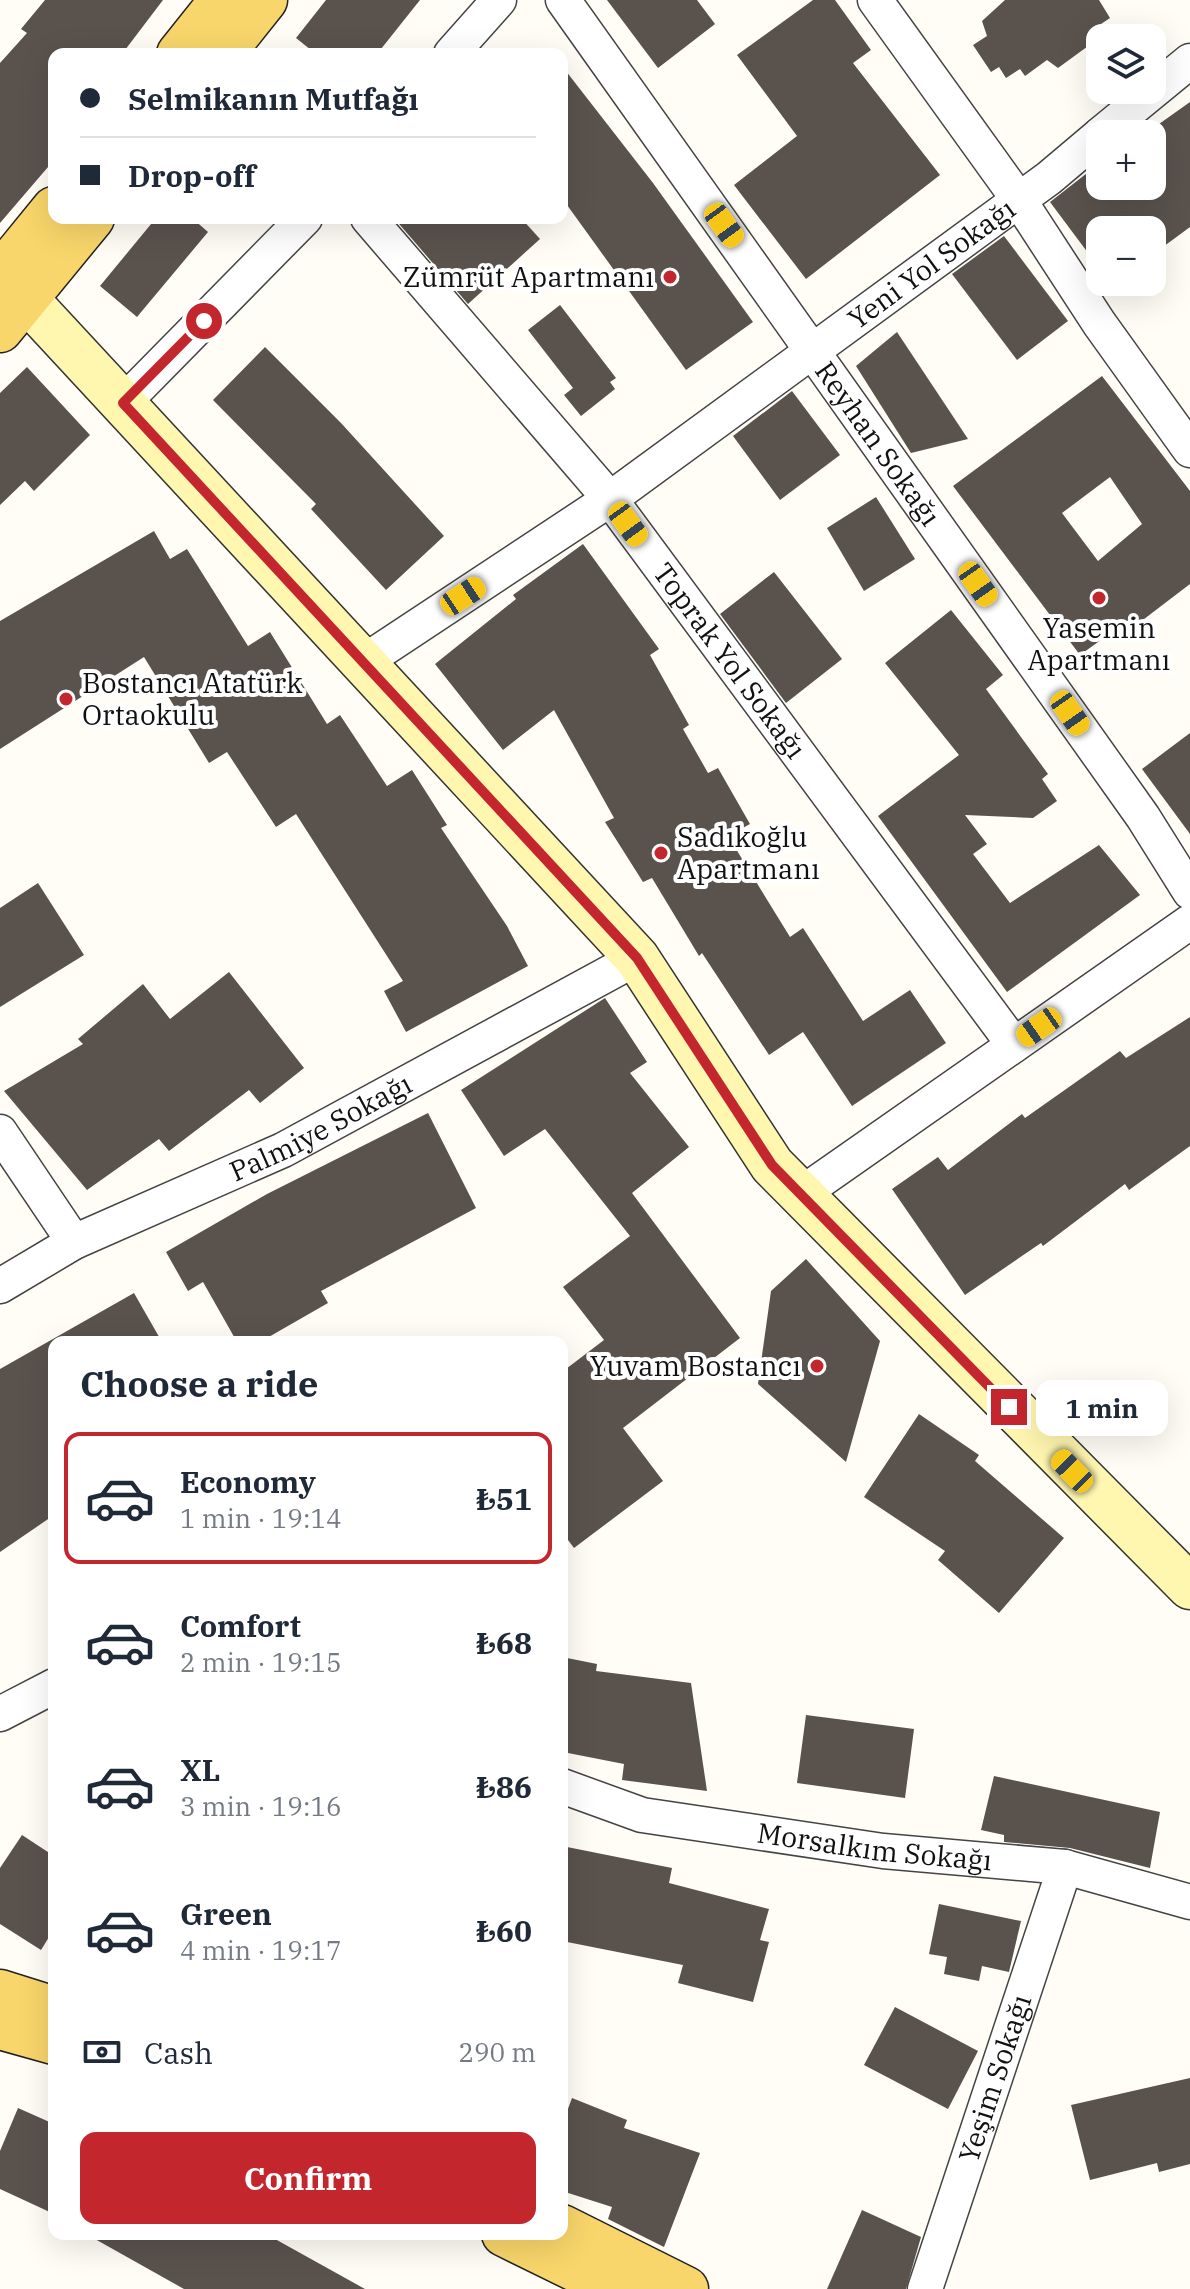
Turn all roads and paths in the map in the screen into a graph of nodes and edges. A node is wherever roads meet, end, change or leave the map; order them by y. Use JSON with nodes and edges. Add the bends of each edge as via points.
{"nodes":[{"id":1,"x":222,"y":0,"type":"edge"},
{"id":2,"x":265,"y":0,"type":"edge"},
{"id":3,"x":499,"y":0,"type":"edge"},
{"id":4,"x":563,"y":0,"type":"edge"},
{"id":5,"x":875,"y":0,"type":"edge"},
{"id":6,"x":184,"y":48,"type":"edge"},
{"id":7,"x":227,"y":48,"type":"edge"},
{"id":8,"x":456,"y":48,"type":"edge"},
{"id":9,"x":1190,"y":61,"type":"edge"},
{"id":10,"x":1118,"y":120,"type":"edge"},
{"id":11,"x":1086,"y":146,"type":"edge"},
{"id":12,"x":1019,"y":200,"type":"junction"},
{"id":13,"x":48,"y":219,"type":"edge"},
{"id":14,"x":85,"y":224,"type":"edge"},
{"id":15,"x":299,"y":224,"type":"edge"},
{"id":16,"x":373,"y":224,"type":"edge"},
{"id":17,"x":6,"y":290,"type":"edge"},
{"id":18,"x":814,"y":351,"type":"junction"},
{"id":19,"x":123,"y":403,"type":"junction"},
{"id":20,"x":1190,"y":450,"type":"edge"},
{"id":21,"x":610,"y":499,"type":"junction"},
{"id":22,"x":365,"y":661,"type":"junction"},
{"id":23,"x":1190,"y":892,"type":"edge"},
{"id":24,"x":1190,"y":922,"type":"edge"},
{"id":25,"x":637,"y":958,"type":"junction"},
{"id":26,"x":1014,"y":1045,"type":"junction"},
{"id":27,"x":0,"y":1132,"type":"edge"},
{"id":28,"x":801,"y":1194,"type":"junction"},
{"id":29,"x":74,"y":1242,"type":"junction"},
{"id":30,"x":0,"y":1286,"type":"edge"},
{"id":31,"x":1190,"y":1587,"type":"edge"},
{"id":32,"x":48,"y":1689,"type":"edge"},
{"id":33,"x":0,"y":1714,"type":"edge"},
{"id":34,"x":568,"y":1788,"type":"edge"},
{"id":35,"x":1065,"y":1867,"type":"junction"},
{"id":36,"x":1190,"y":1902,"type":"edge"},
{"id":37,"x":0,"y":1992,"type":"edge"},
{"id":38,"x":48,"y":2007,"type":"edge"},
{"id":39,"x":0,"y":2027,"type":"edge"},
{"id":40,"x":48,"y":2040,"type":"edge"},
{"id":41,"x":568,"y":2230,"type":"edge"},
{"id":42,"x":516,"y":2240,"type":"edge"},
{"id":43,"x":616,"y":2289,"type":"edge"},
{"id":44,"x":686,"y":2289,"type":"edge"},
{"id":45,"x":925,"y":2289,"type":"edge"}],
"edges":[{"from":1,"to":6,"type":"main road"},
{"from":2,"to":7,"type":"main road"},
{"from":3,"to":8,"type":"street"},
{"from":4,"to":18,"type":"street","name":"Reyhan Sokağı"},
{"from":5,"to":12,"type":"street"},
{"from":9,"to":10,"type":"street","name":"Yeni Yol Sokağı"},
{"from":11,"to":12,"type":"street","name":"Yeni Yol Sokağı"},
{"from":12,"to":18,"type":"street","name":"Yeni Yol Sokağı"},
{"from":12,"to":20,"type":"street"},
{"from":13,"to":17,"type":"main road"},
{"from":14,"to":17,"type":"main road"},
{"from":15,"to":19,"type":"street"},
{"from":16,"to":21,"type":"street","name":"Toprak Yol Sokağı"},
{"from":17,"to":19,"type":"main road"},
{"from":18,"to":21,"type":"street","name":"Yeni Yol Sokağı"},
{"from":18,"to":23,"type":"street","name":"Reyhan Sokağı","via":[[1143,817]]},
{"from":19,"to":22,"type":"main road"},
{"from":21,"to":22,"type":"street","name":"Yeni Yol Sokağı"},
{"from":21,"to":26,"type":"street","name":"Toprak Yol Sokağı"},
{"from":22,"to":25,"type":"main road"},
{"from":24,"to":26,"type":"street"},
{"from":25,"to":28,"type":"main road","via":[[772,1165]]},
{"from":25,"to":29,"type":"street","name":"Palmiye Sokağı","via":[[283,1150]]},
{"from":26,"to":28,"type":"street"},
{"from":27,"to":29,"type":"street"},
{"from":28,"to":31,"type":"main road"},
{"from":29,"to":30,"type":"street","name":"Palmiye Sokağı"},
{"from":32,"to":33,"type":"street"},
{"from":34,"to":35,"type":"street","name":"Morsalkım Sokağı","via":[[642,1815],[883,1851]]},
{"from":35,"to":36,"type":"street","name":"Morsalkım Sokağı"},
{"from":35,"to":45,"type":"street","name":"Yeşim Sokağı"},
{"from":37,"to":38,"type":"main road"},
{"from":39,"to":40,"type":"main road"},
{"from":41,"to":44,"type":"main road"},
{"from":42,"to":43,"type":"main road"}]}
